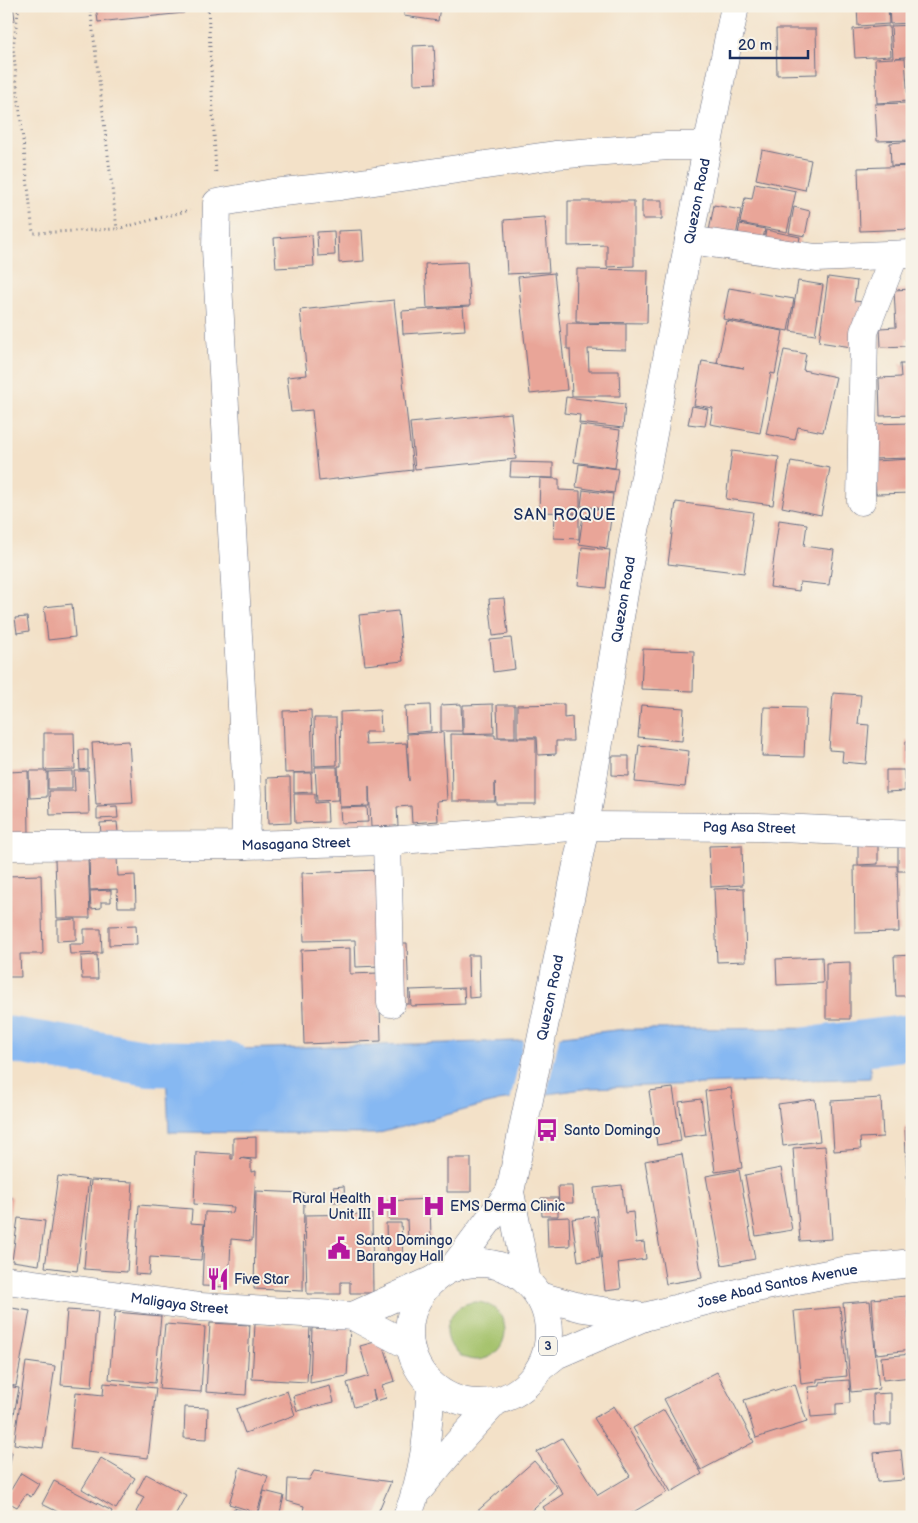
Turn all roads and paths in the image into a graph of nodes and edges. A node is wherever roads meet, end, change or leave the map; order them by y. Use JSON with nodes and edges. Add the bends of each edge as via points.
{"nodes":[{"id":1,"x":19,"y":6,"type":"edge"},
{"id":2,"x":90,"y":6,"type":"edge"},
{"id":3,"x":208,"y":6,"type":"edge"},
{"id":4,"x":735,"y":6,"type":"edge"},
{"id":5,"x":708,"y":146,"type":"junction"},
{"id":6,"x":217,"y":203,"type":"junction"},
{"id":7,"x":117,"y":229,"type":"junction"},
{"id":8,"x":690,"y":240,"type":"junction"},
{"id":9,"x":903,"y":255,"type":"edge"},
{"id":10,"x":861,"y":501,"type":"dead end"},
{"id":11,"x":585,"y":826,"type":"junction"},
{"id":12,"x":912,"y":834,"type":"edge"},
{"id":13,"x":387,"y":841,"type":"junction"},
{"id":14,"x":245,"y":845,"type":"junction"},
{"id":15,"x":6,"y":846,"type":"edge"},
{"id":16,"x":391,"y":1003,"type":"dead end"},
{"id":17,"x":510,"y":1192,"type":"junction"},
{"id":18,"x":912,"y":1263,"type":"edge"},
{"id":19,"x":443,"y":1274,"type":"junction"},
{"id":20,"x":6,"y":1280,"type":"edge"},
{"id":21,"x":533,"y":1289,"type":"junction"},
{"id":22,"x":353,"y":1316,"type":"junction"},
{"id":23,"x":644,"y":1317,"type":"junction"},
{"id":24,"x":410,"y":1346,"type":"junction"},
{"id":25,"x":541,"y":1367,"type":"junction"},
{"id":26,"x":431,"y":1385,"type":"junction"},
{"id":27,"x":495,"y":1402,"type":"junction"},
{"id":28,"x":417,"y":1492,"type":"junction"},
{"id":29,"x":407,"y":1517,"type":"edge"}],
"edges":[{"from":1,"to":7,"type":"path","via":[[13,47],[33,233]]},
{"from":2,"to":7,"type":"path"},
{"from":3,"to":6,"type":"path"},
{"from":4,"to":5,"type":"main road","name":"Quezon Road"},
{"from":5,"to":6,"type":"main road","via":[[555,155]]},
{"from":5,"to":8,"type":"main road","name":"Quezon Road"},
{"from":6,"to":7,"type":"path"},
{"from":6,"to":14,"type":"main road","via":[[216,258],[247,794]]},
{"from":8,"to":9,"type":"main road","via":[[816,258]]},
{"from":8,"to":11,"type":"main road","name":"Quezon Road","via":[[629,563]]},
{"from":9,"to":10,"type":"main road","via":[[864,332]]},
{"from":11,"to":12,"type":"main road","name":"Pag Asa Street","via":[[759,827]]},
{"from":11,"to":13,"type":"main road","name":"Masagana Street"},
{"from":11,"to":17,"type":"main road","name":"Quezon Road"},
{"from":13,"to":14,"type":"main road","name":"Masagana Street"},
{"from":13,"to":16,"type":"main road"},
{"from":14,"to":15,"type":"main road","name":"Masagana Street"},
{"from":17,"to":19,"type":"main road","name":"Quezon Road"},
{"from":17,"to":21,"type":"main road","name":"Quezon Road"},
{"from":18,"to":23,"type":"main road","name":"Jose Abad Santos Avenue","number":"3","via":[[848,1270],[756,1288]]},
{"from":19,"to":21,"type":"main road","number":"3","via":[[472,1263],[492,1264],[511,1271]]},
{"from":19,"to":22,"type":"main road","name":"Maligaya Street"},
{"from":19,"to":24,"type":"main road","number":"3","via":[[421,1293],[412,1310],[408,1328]]},
{"from":20,"to":22,"type":"main road","name":"Maligaya Street","via":[[200,1307]]},
{"from":21,"to":23,"type":"main road","name":"Jose Abad Santos Avenue","number":"3","via":[[583,1308]]},
{"from":21,"to":25,"type":"main road","number":"3","via":[[546,1312],[549,1331],[548,1349]]},
{"from":22,"to":24,"type":"main road","name":"Maligaya Street"},
{"from":23,"to":25,"type":"main road","name":"Jose Abad Santos Avenue","number":"3","via":[[556,1355]]},
{"from":24,"to":26,"type":"main road","number":"3","via":[[414,1360]]},
{"from":25,"to":27,"type":"main road","number":"3","via":[[514,1394]]},
{"from":26,"to":27,"type":"main road","number":"3","via":[[450,1398],[472,1403]]},
{"from":26,"to":28,"type":"main road","number":"3","via":[[428,1438]]},
{"from":27,"to":28,"type":"main road","number":"3"},
{"from":28,"to":29,"type":"main road","number":"3"}]}
